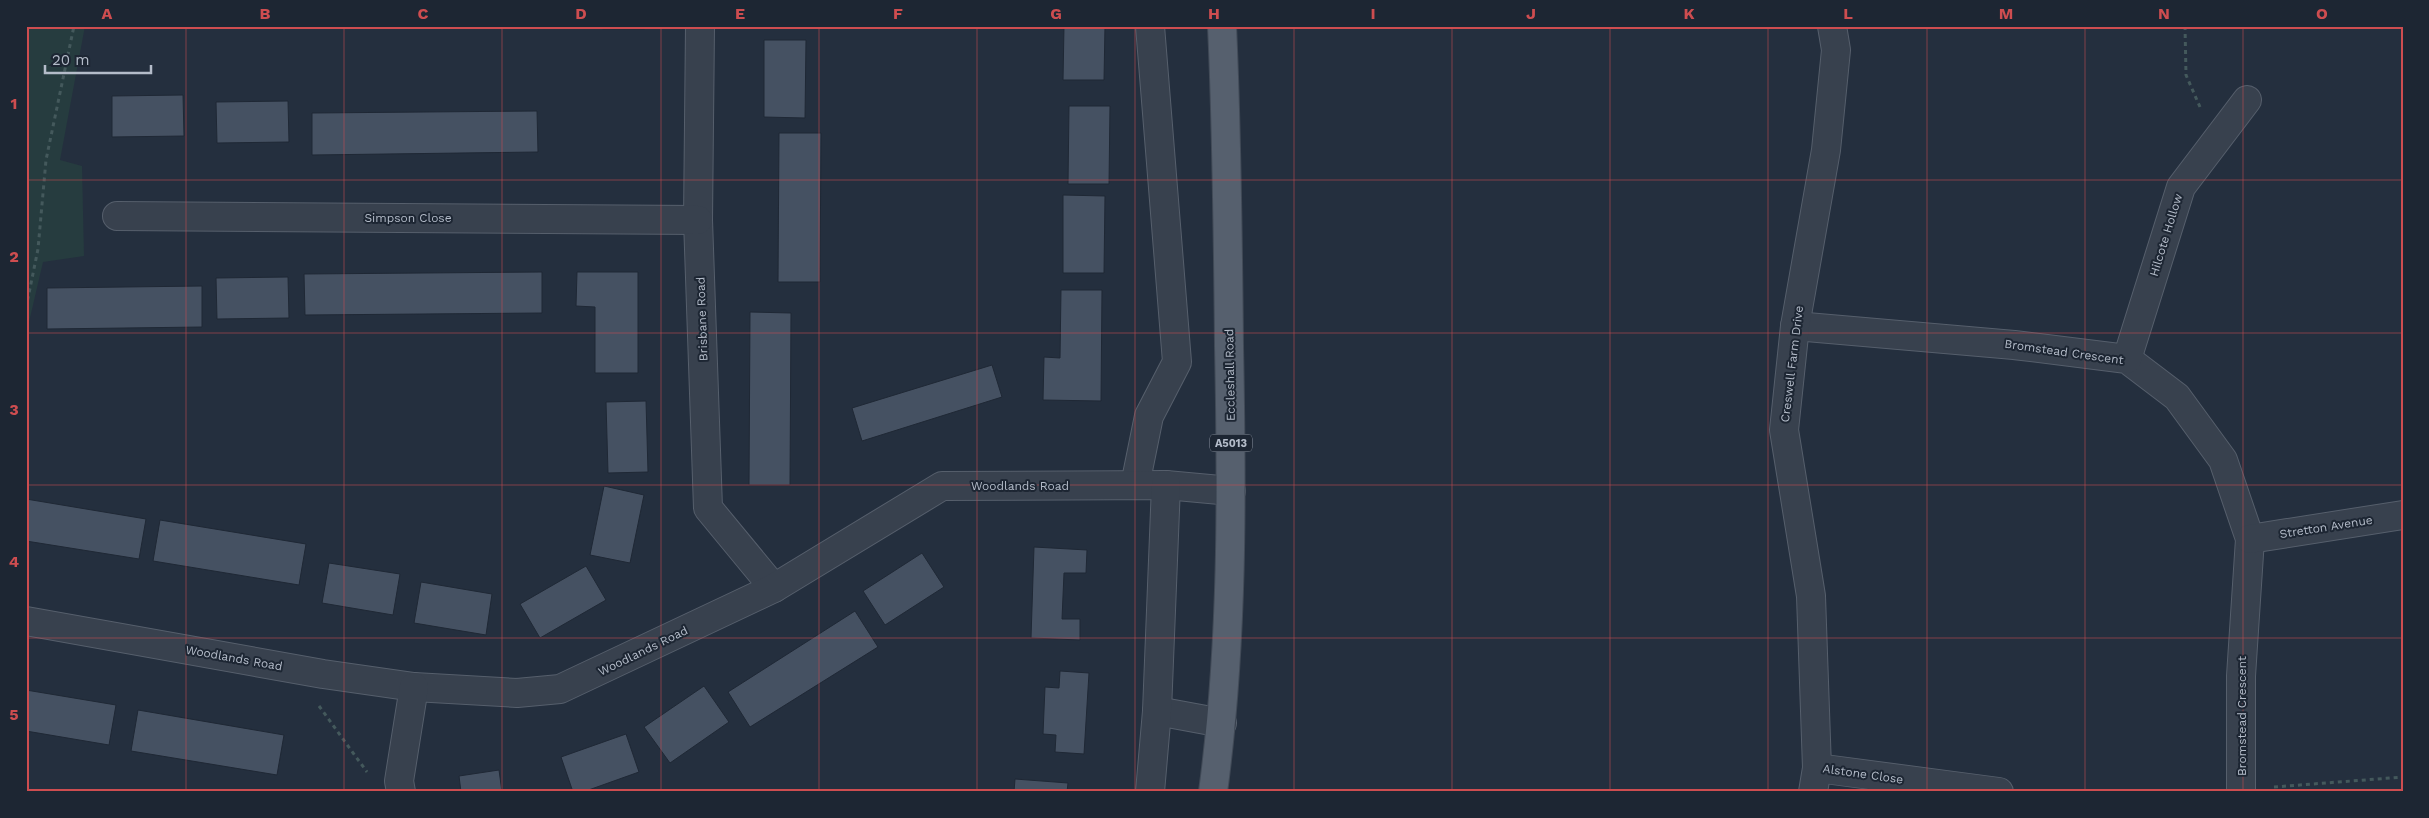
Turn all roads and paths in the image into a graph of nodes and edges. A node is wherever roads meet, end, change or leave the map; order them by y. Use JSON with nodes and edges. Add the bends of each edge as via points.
{"nodes":[{"id":1,"x":74,"y":26,"type":"edge"},
{"id":2,"x":700,"y":26,"type":"edge"},
{"id":3,"x":1150,"y":26,"type":"edge"},
{"id":4,"x":1222,"y":26,"type":"edge"},
{"id":5,"x":1832,"y":26,"type":"edge"},
{"id":6,"x":2185,"y":26,"type":"edge"},
{"id":7,"x":2247,"y":100,"type":"dead end"},
{"id":8,"x":2216,"y":141,"type":"junction"},
{"id":9,"x":118,"y":216,"type":"dead end"},
{"id":10,"x":698,"y":220,"type":"junction"},
{"id":11,"x":26,"y":308,"type":"edge"},
{"id":12,"x":1795,"y":326,"type":"junction"},
{"id":13,"x":2127,"y":359,"type":"junction"},
{"id":14,"x":1135,"y":485,"type":"junction"},
{"id":15,"x":1166,"y":485,"type":"junction"},
{"id":16,"x":1232,"y":491,"type":"junction"},
{"id":17,"x":2403,"y":515,"type":"edge"},
{"id":18,"x":2250,"y":540,"type":"junction"},
{"id":19,"x":774,"y":588,"type":"junction"},
{"id":20,"x":26,"y":621,"type":"edge"},
{"id":21,"x":323,"y":674,"type":"junction"},
{"id":22,"x":414,"y":686,"type":"junction"},
{"id":23,"x":1157,"y":711,"type":"junction"},
{"id":24,"x":1222,"y":723,"type":"junction"},
{"id":25,"x":2403,"y":777,"type":"edge"},
{"id":26,"x":1815,"y":780,"type":"edge"},
{"id":27,"x":400,"y":786,"type":"edge"},
{"id":28,"x":2241,"y":791,"type":"edge"},
{"id":29,"x":1150,"y":792,"type":"edge"},
{"id":30,"x":1213,"y":792,"type":"edge"},
{"id":31,"x":1999,"y":792,"type":"edge"}],
"edges":[{"from":1,"to":11,"type":"path","via":[[46,160],[38,250]]},
{"from":2,"to":10,"type":"street","name":"Brisbane Road"},
{"from":3,"to":14,"type":"street","via":[[1177,362],[1149,416]]},
{"from":4,"to":16,"type":"main road","name":"Eccleshall Road","number":"A5013","via":[[1226,93]]},
{"from":5,"to":12,"type":"street","name":"Creswell Farm Drive","via":[[1836,50],[1826,150]]},
{"from":6,"to":8,"type":"path","via":[[2186,74]]},
{"from":7,"to":8,"type":"street","name":"Hilcote Hollow"},
{"from":8,"to":13,"type":"street","name":"Hilcote Hollow","via":[[2181,187]]},
{"from":9,"to":10,"type":"street","name":"Simpson Close"},
{"from":10,"to":19,"type":"street","name":"Brisbane Road","via":[[708,508]]},
{"from":12,"to":13,"type":"street","name":"Bromstead Crescent","via":[[2014,345]]},
{"from":12,"to":26,"type":"street","name":"Creswell Farm Drive","via":[[1784,430],[1811,596]]},
{"from":13,"to":18,"type":"street","name":"Bromstead Crescent","via":[[2177,397],[2223,460]]},
{"from":14,"to":15,"type":"street","name":"Woodlands Road"},
{"from":14,"to":19,"type":"street","name":"Woodlands Road","via":[[942,486]]},
{"from":15,"to":16,"type":"street","name":"Woodlands Road"},
{"from":15,"to":23,"type":"street"},
{"from":16,"to":24,"type":"main road","name":"Eccleshall Road","number":"A5013"},
{"from":17,"to":18,"type":"street","name":"Stretton Avenue"},
{"from":18,"to":28,"type":"street","name":"Bromstead Crescent","via":[[2241,676]]},
{"from":19,"to":22,"type":"street","name":"Woodlands Road","via":[[560,690],[517,694]]},
{"from":20,"to":21,"type":"street","name":"Woodlands Road"},
{"from":21,"to":22,"type":"street","name":"Woodlands Road"},
{"from":21,"to":27,"type":"path","via":[[319,706],[371,778]]},
{"from":22,"to":27,"type":"street"},
{"from":23,"to":24,"type":"street"},
{"from":23,"to":29,"type":"street"},
{"from":24,"to":30,"type":"main road","name":"Eccleshall Road","number":"A5013"},
{"from":25,"to":28,"type":"path"},
{"from":26,"to":31,"type":"street","name":"Alstone Close"}]}
